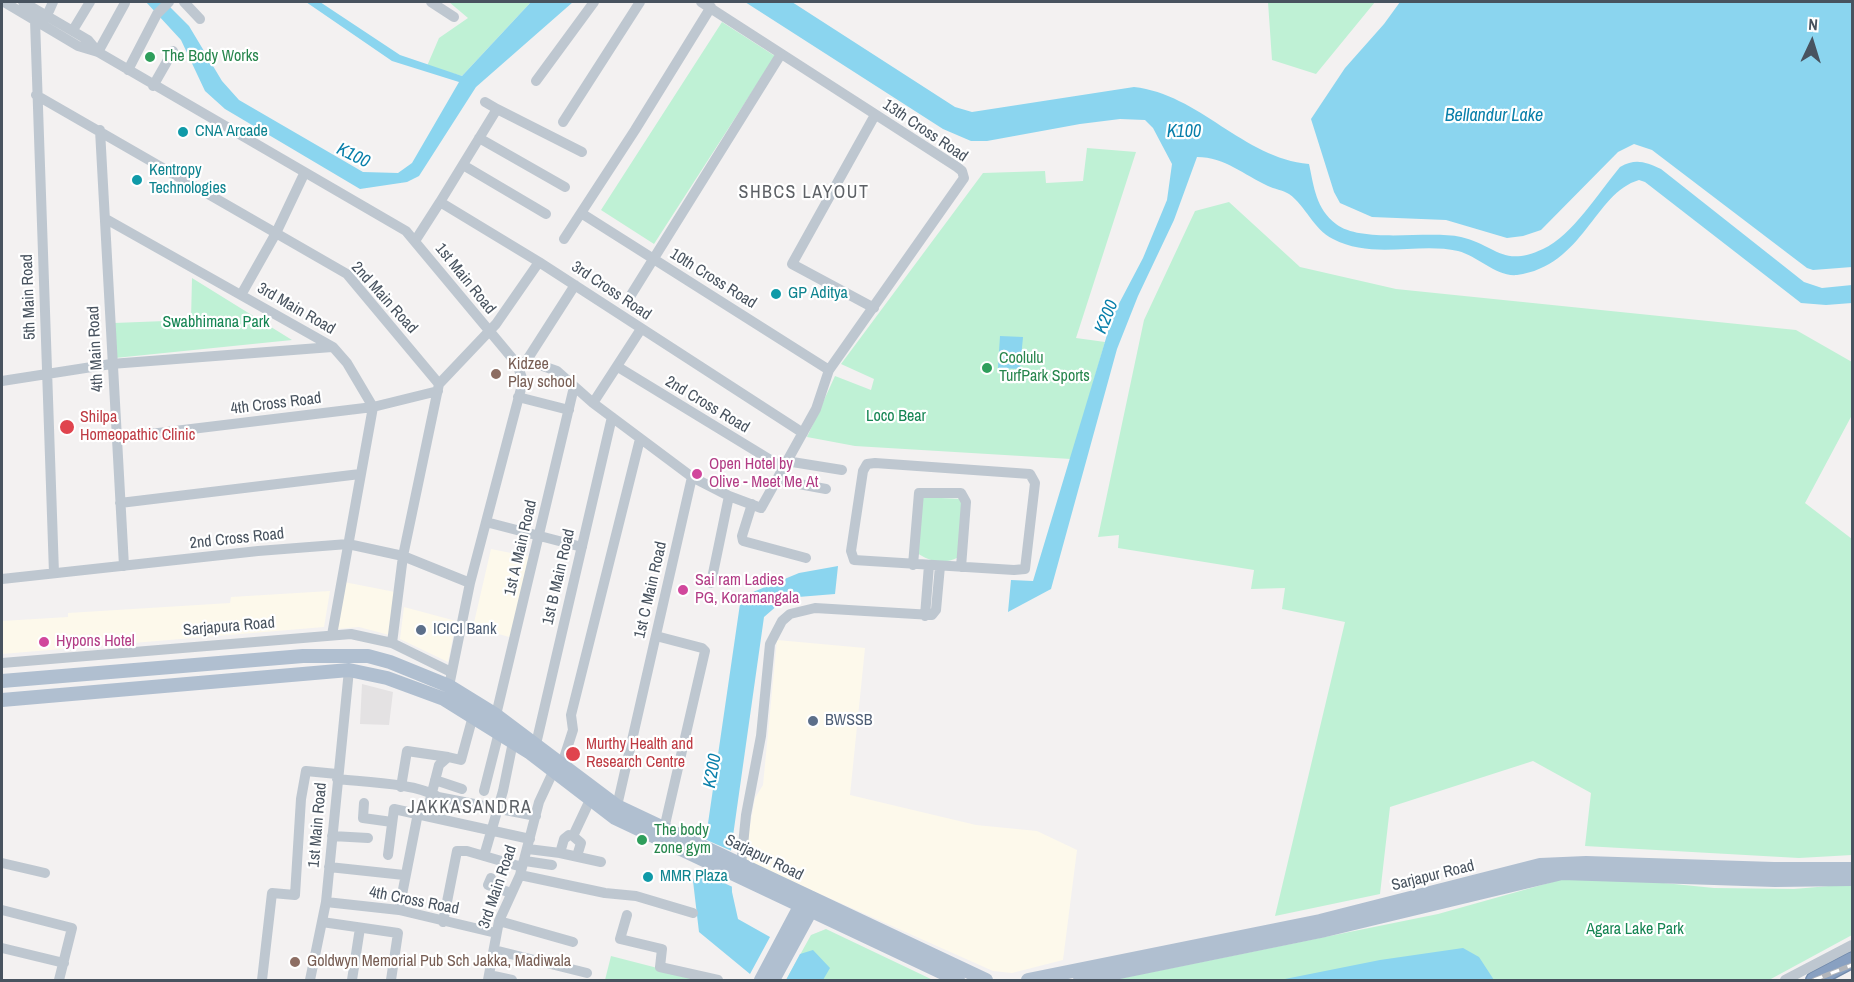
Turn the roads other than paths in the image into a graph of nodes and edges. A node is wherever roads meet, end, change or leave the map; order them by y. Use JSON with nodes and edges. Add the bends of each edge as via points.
{"nodes":[{"id":1,"x":4,"y":2,"type":"edge"},
{"id":2,"x":23,"y":2,"type":"edge"},
{"id":3,"x":90,"y":2,"type":"edge"},
{"id":4,"x":169,"y":2,"type":"edge"},
{"id":5,"x":184,"y":2,"type":"edge"},
{"id":6,"x":431,"y":2,"type":"edge"},
{"id":7,"x":594,"y":2,"type":"edge"},
{"id":8,"x":640,"y":2,"type":"edge"},
{"id":9,"x":125,"y":3,"type":"dead end"},
{"id":10,"x":706,"y":4,"type":"edge"},
{"id":11,"x":454,"y":17,"type":"dead end"},
{"id":12,"x":200,"y":19,"type":"dead end"},
{"id":13,"x":35,"y":20,"type":"junction"},
{"id":14,"x":73,"y":30,"type":"junction"},
{"id":15,"x":173,"y":51,"type":"dead end"},
{"id":16,"x":98,"y":52,"type":"junction"},
{"id":17,"x":781,"y":54,"type":"junction"},
{"id":18,"x":128,"y":70,"type":"junction"},
{"id":19,"x":536,"y":81,"type":"dead end"},
{"id":20,"x":153,"y":86,"type":"junction"},
{"id":21,"x":36,"y":95,"type":"junction"},
{"id":22,"x":485,"y":102,"type":"dead end"},
{"id":23,"x":497,"y":109,"type":"junction"},
{"id":24,"x":875,"y":115,"type":"junction"},
{"id":25,"x":562,"y":122,"type":"dead end"},
{"id":26,"x":100,"y":130,"type":"junction"},
{"id":27,"x":479,"y":138,"type":"junction"},
{"id":28,"x":582,"y":152,"type":"dead end"},
{"id":29,"x":463,"y":165,"type":"junction"},
{"id":30,"x":304,"y":174,"type":"junction"},
{"id":31,"x":565,"y":187,"type":"dead end"},
{"id":32,"x":440,"y":202,"type":"junction"},
{"id":33,"x":581,"y":213,"type":"junction"},
{"id":34,"x":546,"y":214,"type":"dead end"},
{"id":35,"x":106,"y":219,"type":"junction"},
{"id":36,"x":276,"y":233,"type":"junction"},
{"id":37,"x":564,"y":239,"type":"dead end"},
{"id":38,"x":415,"y":241,"type":"junction"},
{"id":39,"x":653,"y":259,"type":"junction"},
{"id":40,"x":539,"y":262,"type":"junction"},
{"id":41,"x":575,"y":285,"type":"junction"},
{"id":42,"x":241,"y":295,"type":"junction"},
{"id":43,"x":631,"y":295,"type":"dead end"},
{"id":44,"x":874,"y":308,"type":"junction"},
{"id":45,"x":641,"y":329,"type":"junction"},
{"id":46,"x":489,"y":332,"type":"junction"},
{"id":47,"x":333,"y":347,"type":"junction"},
{"id":48,"x":111,"y":364,"type":"junction"},
{"id":49,"x":521,"y":364,"type":"junction"},
{"id":50,"x":618,"y":367,"type":"junction"},
{"id":51,"x":829,"y":370,"type":"junction"},
{"id":52,"x":47,"y":374,"type":"junction"},
{"id":53,"x":2,"y":381,"type":"edge"},
{"id":54,"x":574,"y":387,"type":"junction"},
{"id":55,"x":439,"y":388,"type":"junction"},
{"id":56,"x":518,"y":397,"type":"junction"},
{"id":57,"x":593,"y":403,"type":"junction"},
{"id":58,"x":373,"y":407,"type":"junction"},
{"id":59,"x":569,"y":410,"type":"junction"},
{"id":60,"x":612,"y":417,"type":"junction"},
{"id":61,"x":803,"y":433,"type":"junction"},
{"id":62,"x":117,"y":438,"type":"junction"},
{"id":63,"x":640,"y":439,"type":"junction"},
{"id":64,"x":784,"y":464,"type":"junction"},
{"id":65,"x":842,"y":470,"type":"dead end"},
{"id":66,"x":360,"y":474,"type":"junction"},
{"id":67,"x":692,"y":477,"type":"junction"},
{"id":68,"x":777,"y":480,"type":"junction"},
{"id":69,"x":826,"y":489,"type":"dead end"},
{"id":70,"x":729,"y":496,"type":"junction"},
{"id":71,"x":120,"y":503,"type":"junction"},
{"id":72,"x":752,"y":504,"type":"junction"},
{"id":73,"x":486,"y":522,"type":"junction"},
{"id":74,"x":539,"y":537,"type":"junction"},
{"id":75,"x":348,"y":544,"type":"junction"},
{"id":76,"x":582,"y":547,"type":"junction"},
{"id":77,"x":403,"y":556,"type":"junction"},
{"id":78,"x":806,"y":558,"type":"dead end"},
{"id":79,"x":913,"y":565,"type":"junction"},
{"id":80,"x":124,"y":566,"type":"junction"},
{"id":81,"x":934,"y":566,"type":"junction"},
{"id":82,"x":961,"y":567,"type":"junction"},
{"id":83,"x":54,"y":573,"type":"junction"},
{"id":84,"x":2,"y":579,"type":"edge"},
{"id":85,"x":470,"y":583,"type":"junction"},
{"id":86,"x":711,"y":583,"type":"dead end"},
{"id":87,"x":332,"y":635,"type":"junction"},
{"id":88,"x":656,"y":636,"type":"junction"},
{"id":89,"x":392,"y":643,"type":"junction"},
{"id":90,"x":303,"y":656,"type":"junction"},
{"id":91,"x":2,"y":663,"type":"edge"},
{"id":92,"x":349,"y":670,"type":"junction"},
{"id":93,"x":303,"y":674,"type":"junction"},
{"id":94,"x":450,"y":679,"type":"junction"},
{"id":95,"x":2,"y":681,"type":"edge"},
{"id":96,"x":2,"y":700,"type":"edge"},
{"id":97,"x":496,"y":715,"type":"junction"},
{"id":98,"x":473,"y":716,"type":"junction"},
{"id":99,"x":499,"y":732,"type":"junction"},
{"id":100,"x":513,"y":742,"type":"junction"},
{"id":101,"x":536,"y":744,"type":"junction"},
{"id":102,"x":448,"y":757,"type":"junction"},
{"id":103,"x":557,"y":768,"type":"junction"},
{"id":104,"x":337,"y":776,"type":"junction"},
{"id":105,"x":435,"y":780,"type":"junction"},
{"id":106,"x":401,"y":787,"type":"junction"},
{"id":107,"x":462,"y":789,"type":"dead end"},
{"id":108,"x":484,"y":791,"type":"dead end"},
{"id":109,"x":432,"y":793,"type":"junction"},
{"id":110,"x":590,"y":800,"type":"junction"},
{"id":111,"x":364,"y":803,"type":"dead end"},
{"id":112,"x":617,"y":806,"type":"junction"},
{"id":113,"x":498,"y":809,"type":"junction"},
{"id":114,"x":422,"y":815,"type":"junction"},
{"id":115,"x":536,"y":816,"type":"junction"},
{"id":116,"x":392,"y":822,"type":"junction"},
{"id":117,"x":664,"y":829,"type":"junction"},
{"id":118,"x":491,"y":830,"type":"junction"},
{"id":119,"x":332,"y":836,"type":"junction"},
{"id":120,"x":573,"y":836,"type":"junction"},
{"id":121,"x":368,"y":838,"type":"dead end"},
{"id":122,"x":529,"y":844,"type":"junction"},
{"id":123,"x":698,"y":850,"type":"junction"},
{"id":124,"x":560,"y":853,"type":"junction"},
{"id":125,"x":388,"y":855,"type":"dead end"},
{"id":126,"x":483,"y":856,"type":"junction"},
{"id":127,"x":577,"y":856,"type":"junction"},
{"id":128,"x":600,"y":861,"type":"dead end"},
{"id":129,"x":2,"y":863,"type":"edge"},
{"id":130,"x":552,"y":865,"type":"dead end"},
{"id":131,"x":329,"y":867,"type":"junction"},
{"id":132,"x":738,"y":867,"type":"junction"},
{"id":133,"x":522,"y":868,"type":"junction"},
{"id":134,"x":1852,"y":869,"type":"edge"},
{"id":135,"x":45,"y":873,"type":"dead end"},
{"id":136,"x":404,"y":874,"type":"junction"},
{"id":137,"x":491,"y":878,"type":"dead end"},
{"id":138,"x":1852,"y":879,"type":"edge"},
{"id":139,"x":511,"y":893,"type":"junction"},
{"id":140,"x":326,"y":902,"type":"junction"},
{"id":141,"x":808,"y":903,"type":"junction"},
{"id":142,"x":2,"y":910,"type":"edge"},
{"id":143,"x":399,"y":910,"type":"junction"},
{"id":144,"x":693,"y":913,"type":"dead end"},
{"id":145,"x":627,"y":915,"type":"dead end"},
{"id":146,"x":499,"y":921,"type":"junction"},
{"id":147,"x":322,"y":922,"type":"junction"},
{"id":148,"x":443,"y":922,"type":"junction"},
{"id":149,"x":360,"y":928,"type":"junction"},
{"id":150,"x":496,"y":933,"type":"junction"},
{"id":151,"x":1271,"y":936,"type":"junction"},
{"id":152,"x":789,"y":940,"type":"junction"},
{"id":153,"x":573,"y":942,"type":"dead end"},
{"id":154,"x":1852,"y":945,"type":"edge"},
{"id":155,"x":2,"y":948,"type":"edge"},
{"id":156,"x":494,"y":950,"type":"junction"},
{"id":157,"x":1852,"y":960,"type":"edge"},
{"id":158,"x":64,"y":963,"type":"junction"},
{"id":159,"x":587,"y":973,"type":"dead end"},
{"id":160,"x":489,"y":978,"type":"edge"},
{"id":161,"x":761,"y":980,"type":"edge"},
{"id":162,"x":59,"y":981,"type":"edge"},
{"id":163,"x":262,"y":981,"type":"edge"},
{"id":164,"x":310,"y":981,"type":"edge"},
{"id":165,"x":352,"y":981,"type":"edge"},
{"id":166,"x":391,"y":981,"type":"edge"},
{"id":167,"x":512,"y":981,"type":"edge"},
{"id":168,"x":718,"y":981,"type":"edge"},
{"id":169,"x":773,"y":981,"type":"edge"},
{"id":170,"x":958,"y":981,"type":"edge"},
{"id":171,"x":986,"y":981,"type":"edge"},
{"id":172,"x":1028,"y":981,"type":"edge"},
{"id":173,"x":1080,"y":981,"type":"edge"},
{"id":174,"x":1785,"y":981,"type":"edge"},
{"id":175,"x":1814,"y":981,"type":"edge"}],
"edges":[{"from":1,"to":13,"type":"street","name":"1st Main Road"},
{"from":2,"to":14,"type":"street","name":"1st Main Road"},
{"from":3,"to":14,"type":"street"},
{"from":4,"to":18,"type":"street","via":[[157,14]]},
{"from":5,"to":12,"type":"street"},
{"from":6,"to":11,"type":"street"},
{"from":7,"to":19,"type":"street"},
{"from":8,"to":25,"type":"street"},
{"from":9,"to":16,"type":"street"},
{"from":10,"to":17,"type":"street","name":"13th Cross Road"},
{"from":10,"to":33,"type":"street","via":[[635,130]]},
{"from":13,"to":16,"type":"street","name":"1st Main Road","via":[[78,46]]},
{"from":13,"to":21,"type":"street","name":"5th Main Road"},
{"from":14,"to":16,"type":"street","name":"1st Main Road"},
{"from":15,"to":20,"type":"street"},
{"from":16,"to":18,"type":"street","name":"1st Main Road"},
{"from":17,"to":24,"type":"street","name":"13th Cross Road"},
{"from":17,"to":39,"type":"street"},
{"from":18,"to":20,"type":"street","name":"1st Main Road"},
{"from":20,"to":30,"type":"street","name":"1st Main Road"},
{"from":21,"to":26,"type":"street","name":"2nd Main Road"},
{"from":21,"to":52,"type":"street","name":"5th Main Road"},
{"from":22,"to":23,"type":"street"},
{"from":23,"to":27,"type":"street"},
{"from":23,"to":28,"type":"street"},
{"from":24,"to":44,"type":"street","via":[[792,264]]},
{"from":24,"to":44,"type":"street","name":"13th Cross Road","via":[[957,167],[964,178]]},
{"from":26,"to":35,"type":"street","name":"4th Main Road"},
{"from":26,"to":36,"type":"street","name":"2nd Main Road"},
{"from":27,"to":29,"type":"street"},
{"from":27,"to":31,"type":"street"},
{"from":29,"to":32,"type":"street"},
{"from":29,"to":34,"type":"street"},
{"from":30,"to":36,"type":"street"},
{"from":30,"to":38,"type":"street","name":"1st Main Road","via":[[402,228]]},
{"from":32,"to":38,"type":"street"},
{"from":32,"to":40,"type":"street","name":"3rd Cross Road"},
{"from":33,"to":37,"type":"street"},
{"from":33,"to":39,"type":"street","name":"10th Cross Road"},
{"from":35,"to":42,"type":"street","name":"3rd Main Road"},
{"from":35,"to":48,"type":"street","name":"4th Main Road"},
{"from":36,"to":42,"type":"street"},
{"from":36,"to":55,"type":"street","name":"2nd Main Road","via":[[347,274]]},
{"from":38,"to":46,"type":"street","name":"1st Main Road"},
{"from":39,"to":43,"type":"street"},
{"from":39,"to":51,"type":"street","name":"10th Cross Road"},
{"from":40,"to":41,"type":"street","name":"3rd Cross Road"},
{"from":40,"to":46,"type":"street"},
{"from":41,"to":45,"type":"street","name":"3rd Cross Road"},
{"from":41,"to":49,"type":"street"},
{"from":42,"to":47,"type":"street","name":"3rd Main Road"},
{"from":44,"to":51,"type":"street","name":"13th Cross Road"},
{"from":45,"to":50,"type":"street"},
{"from":45,"to":61,"type":"street","name":"3rd Cross Road"},
{"from":46,"to":49,"type":"street","name":"1st Main Road"},
{"from":46,"to":55,"type":"street"},
{"from":47,"to":48,"type":"street"},
{"from":47,"to":58,"type":"street","name":"3rd Main Road"},
{"from":48,"to":52,"type":"street"},
{"from":48,"to":62,"type":"street","name":"4th Main Road"},
{"from":49,"to":54,"type":"street","via":[[534,363],[557,371]]},
{"from":49,"to":56,"type":"street","via":[[523,377]]},
{"from":50,"to":57,"type":"street"},
{"from":50,"to":64,"type":"street","name":"2nd Cross Road"},
{"from":51,"to":61,"type":"street","name":"13th Cross Road"},
{"from":52,"to":53,"type":"street"},
{"from":52,"to":83,"type":"street","name":"5th Main Road"},
{"from":54,"to":57,"type":"street"},
{"from":54,"to":59,"type":"street","name":"1st A Main Road"},
{"from":55,"to":58,"type":"street","name":"4th Cross Road"},
{"from":55,"to":77,"type":"street"},
{"from":56,"to":59,"type":"street"},
{"from":56,"to":73,"type":"street"},
{"from":57,"to":60,"type":"street"},
{"from":58,"to":62,"type":"street","name":"4th Cross Road"},
{"from":58,"to":66,"type":"street"},
{"from":59,"to":74,"type":"street","name":"1st A Main Road"},
{"from":60,"to":63,"type":"street"},
{"from":60,"to":76,"type":"street","name":"1st B Main Road"},
{"from":61,"to":64,"type":"street","name":"13th Cross Road"},
{"from":62,"to":71,"type":"street","name":"4th Main Road"},
{"from":63,"to":67,"type":"street"},
{"from":63,"to":103,"type":"street","name":"3rd Main Road","via":[[625,522],[571,715],[573,730]]},
{"from":64,"to":65,"type":"street"},
{"from":64,"to":68,"type":"street","name":"13th Cross Road"},
{"from":66,"to":71,"type":"street"},
{"from":66,"to":75,"type":"street"},
{"from":67,"to":70,"type":"street"},
{"from":67,"to":88,"type":"street","name":"1st C Main Road"},
{"from":68,"to":69,"type":"street"},
{"from":68,"to":72,"type":"street","name":"13th Cross Road","via":[[761,508]]},
{"from":70,"to":72,"type":"street"},
{"from":70,"to":86,"type":"street"},
{"from":71,"to":80,"type":"street","name":"4th Main Road"},
{"from":72,"to":78,"type":"street","via":[[743,542]]},
{"from":73,"to":74,"type":"street"},
{"from":73,"to":85,"type":"street"},
{"from":74,"to":76,"type":"street"},
{"from":74,"to":97,"type":"street","name":"1st A Main Road"},
{"from":75,"to":77,"type":"street","name":"2nd Cross Road"},
{"from":75,"to":80,"type":"street","name":"2nd Cross Road"},
{"from":75,"to":87,"type":"street"},
{"from":76,"to":101,"type":"street","name":"1st B Main Road"},
{"from":77,"to":85,"type":"street","name":"2nd Cross Road"},
{"from":77,"to":89,"type":"street"},
{"from":79,"to":81,"type":"street"},
{"from":79,"to":82,"type":"street","via":[[919,493],[961,493],[966,502]]},
{"from":79,"to":82,"type":"street","via":[[857,561],[851,556],[867,465],[1030,474],[1035,483],[1025,569]]},
{"from":80,"to":83,"type":"street","name":"2nd Cross Road"},
{"from":81,"to":82,"type":"street"},
{"from":81,"to":132,"type":"street","via":[[936,610],[932,615],[815,609],[790,614],[782,621],[770,644],[761,736]]},
{"from":83,"to":84,"type":"street","name":"2nd Cross Road"},
{"from":85,"to":94,"type":"street"},
{"from":87,"to":89,"type":"street","name":"Sarjapura Road","via":[[372,637]]},
{"from":87,"to":91,"type":"street","name":"Sarjapura Road"},
{"from":88,"to":112,"type":"street","name":"1st C Main Road"},
{"from":88,"to":117,"type":"street","via":[[705,651]]},
{"from":89,"to":94,"type":"street","name":"Sarjapura Road"},
{"from":90,"to":93,"type":"main road"},
{"from":90,"to":94,"type":"main road","name":"Sarjapura Road","via":[[368,656]]},
{"from":90,"to":95,"type":"main road","name":"Sarjapura Road"},
{"from":92,"to":93,"type":"main road"},
{"from":92,"to":98,"type":"main road","name":"Sarjapur Road","via":[[387,678],[444,699]]},
{"from":92,"to":104,"type":"street","name":"1st Main Road"},
{"from":93,"to":96,"type":"main road"},
{"from":94,"to":97,"type":"main road","name":"Sarjapur Road"},
{"from":97,"to":101,"type":"main road","name":"Sarjapur Road"},
{"from":98,"to":99,"type":"main road","name":"Sarjapur Road"},
{"from":98,"to":102,"type":"street","via":[[461,760]]},
{"from":99,"to":100,"type":"main road","name":"Sarjapur Road"},
{"from":99,"to":108,"type":"street"},
{"from":100,"to":103,"type":"main road","name":"Sarjapur Road"},
{"from":100,"to":113,"type":"street"},
{"from":101,"to":103,"type":"main road","name":"Sarjapur Road"},
{"from":102,"to":105,"type":"street","via":[[439,765]]},
{"from":102,"to":106,"type":"street","via":[[407,751]]},
{"from":103,"to":110,"type":"main road","name":"Sarjapur Road"},
{"from":103,"to":112,"type":"main road","name":"Sarjapur Road"},
{"from":103,"to":115,"type":"street","name":"3rd Main Road"},
{"from":104,"to":106,"type":"street"},
{"from":104,"to":119,"type":"street","name":"1st Main Road"},
{"from":104,"to":163,"type":"street","via":[[306,771],[295,896],[272,893]]},
{"from":105,"to":107,"type":"street"},
{"from":105,"to":109,"type":"street"},
{"from":106,"to":109,"type":"street"},
{"from":109,"to":113,"type":"street"},
{"from":109,"to":114,"type":"street"},
{"from":110,"to":120,"type":"street"},
{"from":110,"to":123,"type":"main road","name":"Sarjapur Road","via":[[615,818]]},
{"from":111,"to":116,"type":"street","via":[[363,818]]},
{"from":112,"to":117,"type":"main road","name":"Sarjapur Road"},
{"from":113,"to":115,"type":"street"},
{"from":113,"to":118,"type":"street"},
{"from":114,"to":116,"type":"street","via":[[394,809]]},
{"from":114,"to":118,"type":"street"},
{"from":114,"to":136,"type":"street"},
{"from":115,"to":122,"type":"street","name":"3rd Main Road"},
{"from":116,"to":125,"type":"street"},
{"from":117,"to":123,"type":"main road","name":"Sarjapur Road"},
{"from":118,"to":122,"type":"street"},
{"from":118,"to":126,"type":"street"},
{"from":119,"to":121,"type":"street"},
{"from":119,"to":131,"type":"street","name":"1st Main Road"},
{"from":120,"to":124,"type":"street","via":[[564,839]]},
{"from":120,"to":127,"type":"street","via":[[581,843]]},
{"from":122,"to":124,"type":"street"},
{"from":122,"to":133,"type":"street","name":"3rd Main Road"},
{"from":123,"to":132,"type":"main road","name":"Sarjapur Road"},
{"from":124,"to":127,"type":"street"},
{"from":126,"to":133,"type":"street"},
{"from":126,"to":148,"type":"street","via":[[457,851]]},
{"from":127,"to":128,"type":"street"},
{"from":129,"to":135,"type":"street"},
{"from":130,"to":133,"type":"street"},
{"from":131,"to":136,"type":"street"},
{"from":131,"to":140,"type":"street","name":"1st Main Road"},
{"from":132,"to":141,"type":"main road","name":"Sarjapur Road"},
{"from":133,"to":139,"type":"street","name":"3rd Main Road"},
{"from":133,"to":144,"type":"street","via":[[605,893],[636,896]]},
{"from":134,"to":151,"type":"main road","name":"Sarjapur Road","via":[[1540,865]]},
{"from":136,"to":143,"type":"street"},
{"from":137,"to":139,"type":"street","via":[[488,885]]},
{"from":138,"to":151,"type":"main road","name":"Sarjapur Road","via":[[1562,873]]},
{"from":139,"to":146,"type":"street","name":"3rd Main Road"},
{"from":140,"to":143,"type":"street","name":"4th Cross Road"},
{"from":140,"to":147,"type":"street","name":"1st Main Road"},
{"from":141,"to":152,"type":"main road"},
{"from":141,"to":170,"type":"main road","name":"Sarjapur Road"},
{"from":141,"to":171,"type":"main road","name":"Sarjapur Road"},
{"from":142,"to":158,"type":"street","via":[[72,928]]},
{"from":143,"to":148,"type":"street","name":"4th Cross Road"},
{"from":145,"to":168,"type":"street","via":[[620,939],[663,949],[660,967]]},
{"from":146,"to":150,"type":"street","name":"3rd Main Road"},
{"from":146,"to":153,"type":"street"},
{"from":147,"to":149,"type":"street"},
{"from":147,"to":164,"type":"street","name":"1st Main Road"},
{"from":148,"to":150,"type":"street","name":"4th Cross Road"},
{"from":149,"to":165,"type":"street"},
{"from":149,"to":166,"type":"street","via":[[398,933]]},
{"from":150,"to":156,"type":"street","name":"3rd Main Road"},
{"from":151,"to":172,"type":"main road","name":"Sarjapur Road"},
{"from":151,"to":173,"type":"main road","name":"Sarjapur Road"},
{"from":152,"to":161,"type":"main road"},
{"from":152,"to":169,"type":"main road"},
{"from":154,"to":174,"type":"street"},
{"from":155,"to":158,"type":"street"},
{"from":156,"to":159,"type":"street"},
{"from":156,"to":160,"type":"street","name":"3rd Main Road"},
{"from":157,"to":175,"type":"highway"},
{"from":158,"to":162,"type":"street"},
{"from":160,"to":167,"type":"street"}]}
